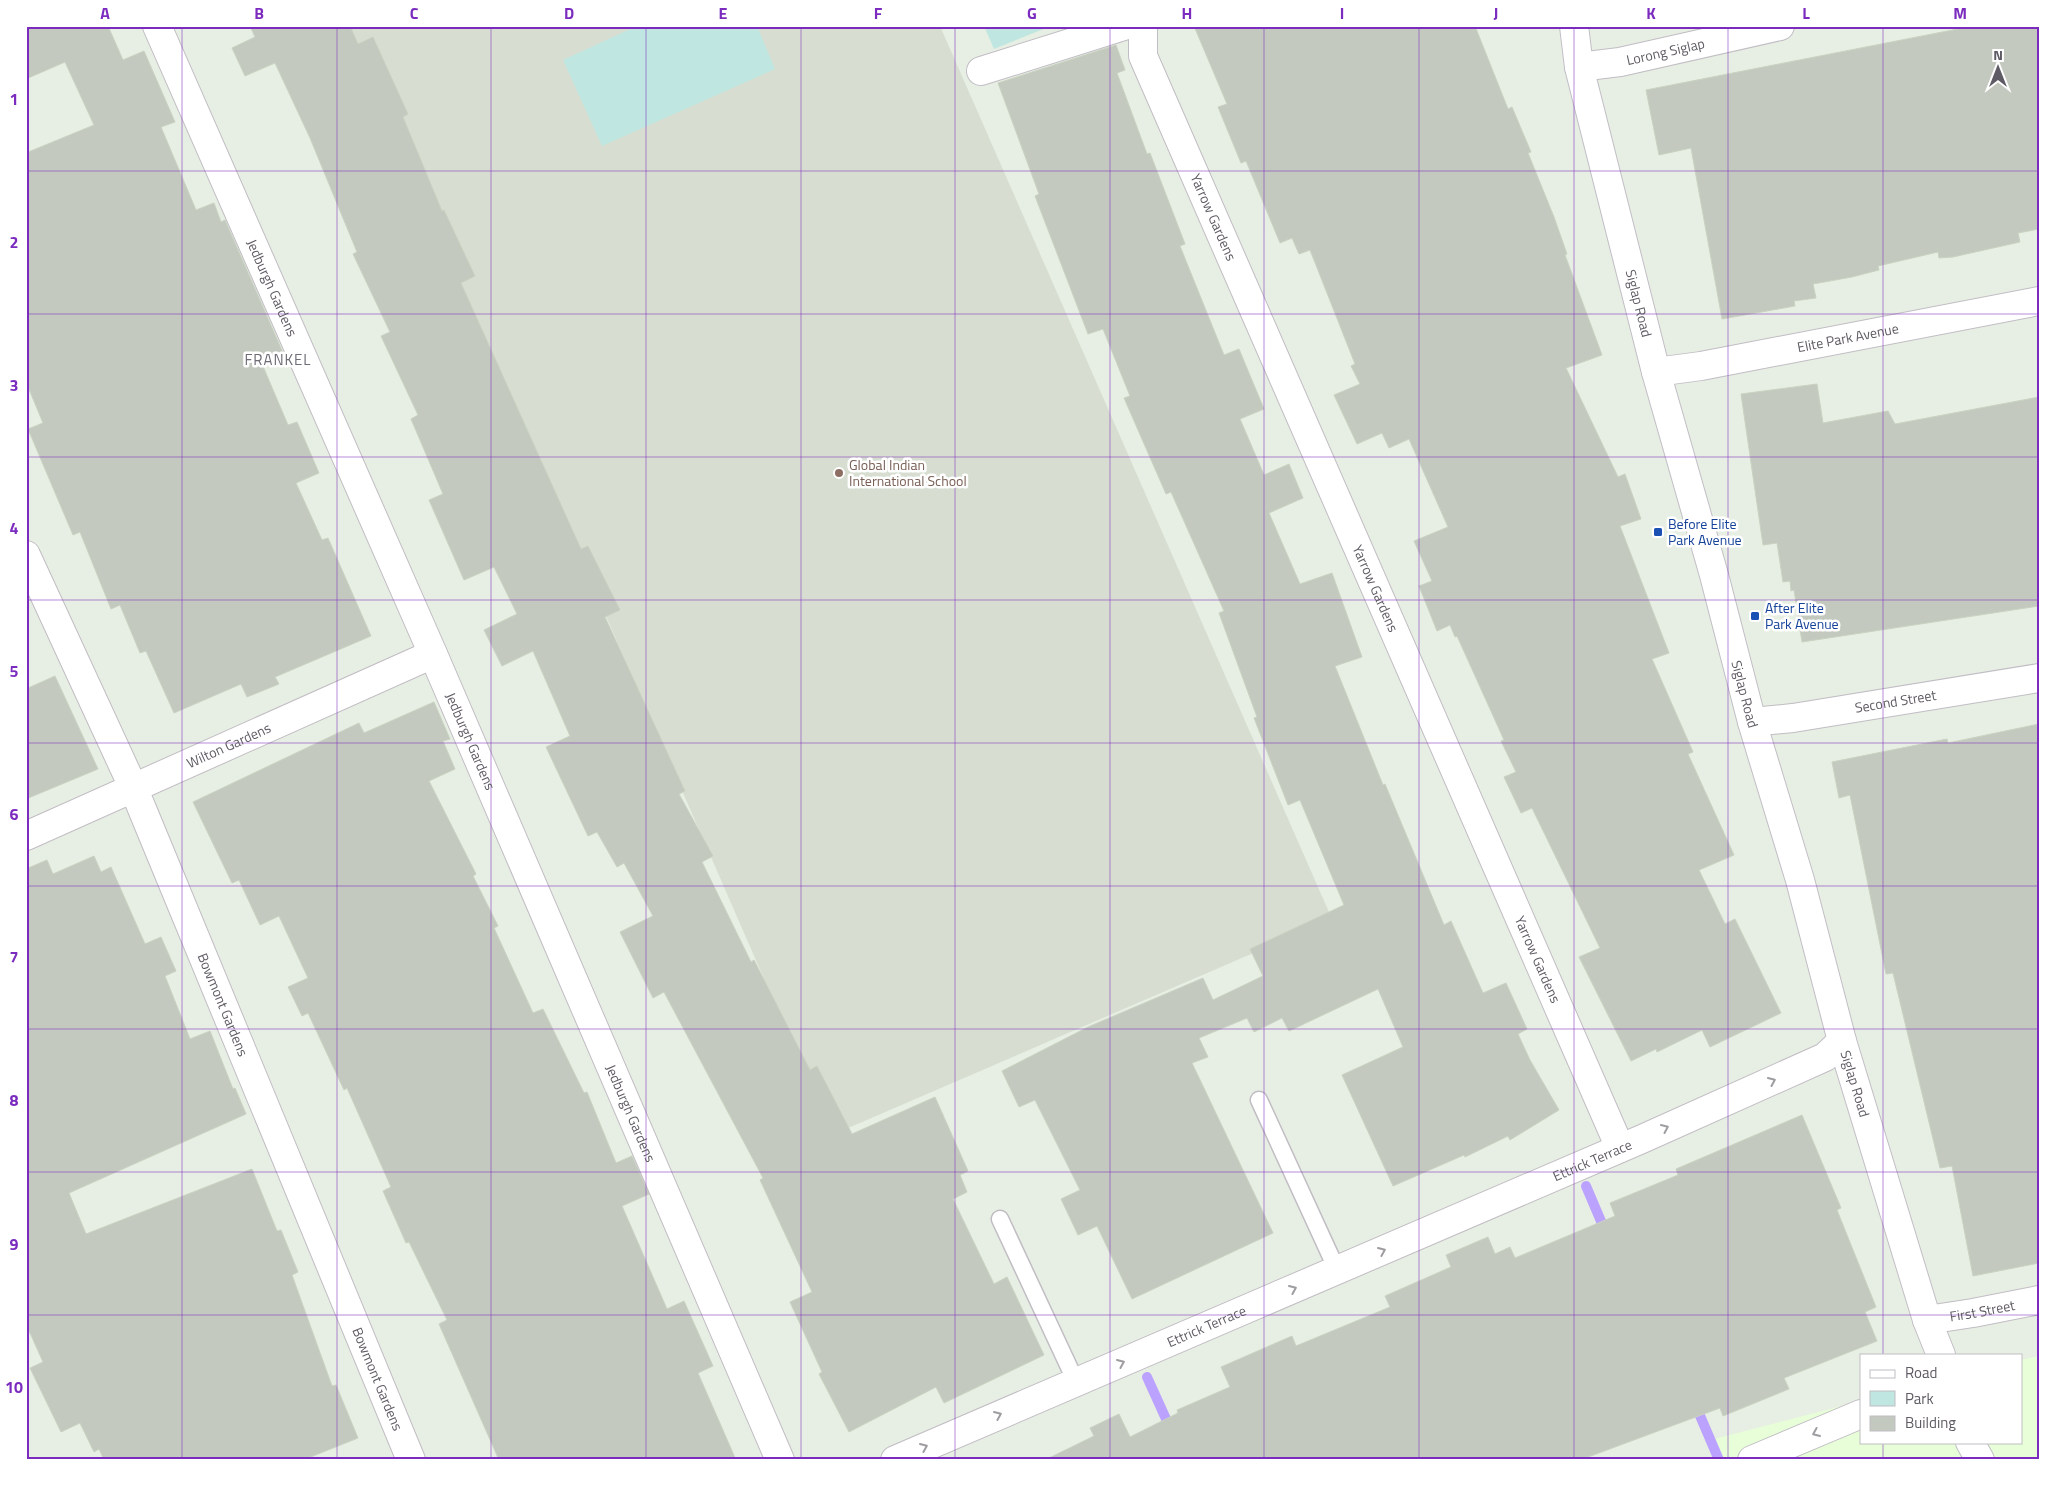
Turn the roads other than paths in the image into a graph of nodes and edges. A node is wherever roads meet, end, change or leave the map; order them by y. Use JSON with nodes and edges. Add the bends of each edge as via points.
{"nodes":[{"id":1,"x":157,"y":26,"type":"edge"},
{"id":2,"x":1124,"y":26,"type":"edge"},
{"id":3,"x":1143,"y":26,"type":"edge"},
{"id":4,"x":1574,"y":26,"type":"edge"},
{"id":5,"x":1780,"y":26,"type":"edge"},
{"id":6,"x":1579,"y":67,"type":"junction"},
{"id":7,"x":982,"y":71,"type":"dead end"},
{"id":8,"x":2039,"y":301,"type":"edge"},
{"id":9,"x":1656,"y":372,"type":"junction"},
{"id":10,"x":26,"y":555,"type":"edge"},
{"id":11,"x":433,"y":654,"type":"junction"},
{"id":12,"x":2039,"y":678,"type":"edge"},
{"id":13,"x":1752,"y":722,"type":"junction"},
{"id":14,"x":133,"y":787,"type":"junction"},
{"id":15,"x":26,"y":836,"type":"edge"},
{"id":16,"x":1842,"y":1041,"type":"junction"},
{"id":17,"x":1259,"y":1100,"type":"dead end"},
{"id":18,"x":1620,"y":1148,"type":"junction"},
{"id":19,"x":1000,"y":1219,"type":"dead end"},
{"id":20,"x":1337,"y":1270,"type":"junction"},
{"id":21,"x":2039,"y":1300,"type":"edge"},
{"id":22,"x":1927,"y":1320,"type":"junction"},
{"id":23,"x":1941,"y":1354,"type":"edge"},
{"id":24,"x":1076,"y":1382,"type":"junction"},
{"id":25,"x":1860,"y":1414,"type":"edge"},
{"id":26,"x":1971,"y":1444,"type":"edge"},
{"id":27,"x":411,"y":1460,"type":"edge"},
{"id":28,"x":780,"y":1460,"type":"edge"},
{"id":29,"x":895,"y":1460,"type":"edge"},
{"id":30,"x":1752,"y":1460,"type":"edge"},
{"id":31,"x":1980,"y":1460,"type":"edge"}],
"edges":[{"from":1,"to":11,"type":"street","name":"Jedburgh Gardens"},
{"from":2,"to":7,"type":"street"},
{"from":3,"to":18,"type":"street","name":"Yarrow Gardens","via":[[1143,56]]},
{"from":4,"to":6,"type":"street","name":"Siglap Road"},
{"from":5,"to":6,"type":"street","name":"Lorong Siglap","via":[[1620,62]]},
{"from":6,"to":9,"type":"street","name":"Siglap Road"},
{"from":8,"to":9,"type":"street","name":"Elite Park Avenue"},
{"from":9,"to":13,"type":"street","name":"Siglap Road"},
{"from":10,"to":14,"type":"street","name":"Bowmont Gardens"},
{"from":11,"to":14,"type":"street","name":"Wilton Gardens"},
{"from":11,"to":28,"type":"street","name":"Jedburgh Gardens"},
{"from":12,"to":13,"type":"street","name":"Second Street"},
{"from":13,"to":16,"type":"street","name":"Siglap Road","via":[[1800,880]]},
{"from":14,"to":15,"type":"street","name":"Wilton Gardens"},
{"from":14,"to":27,"type":"street","name":"Bowmont Gardens"},
{"from":18,"to":16,"type":"street","name":"Ettrick Terrace","one_way":true,"via":[[1825,1057]]},
{"from":16,"to":22,"type":"street","name":"Siglap Road"},
{"from":17,"to":20,"type":"lane"},
{"from":20,"to":18,"type":"street","name":"Ettrick Terrace","one_way":true},
{"from":19,"to":24,"type":"lane"},
{"from":24,"to":20,"type":"street","name":"Ettrick Terrace","one_way":true},
{"from":21,"to":22,"type":"street","name":"First Street"},
{"from":22,"to":23,"type":"street","name":"Siglap Road"},
{"from":29,"to":24,"type":"street","name":"Ettrick Terrace","one_way":true},
{"from":25,"to":30,"type":"street","one_way":true},
{"from":26,"to":31,"type":"street"}]}
